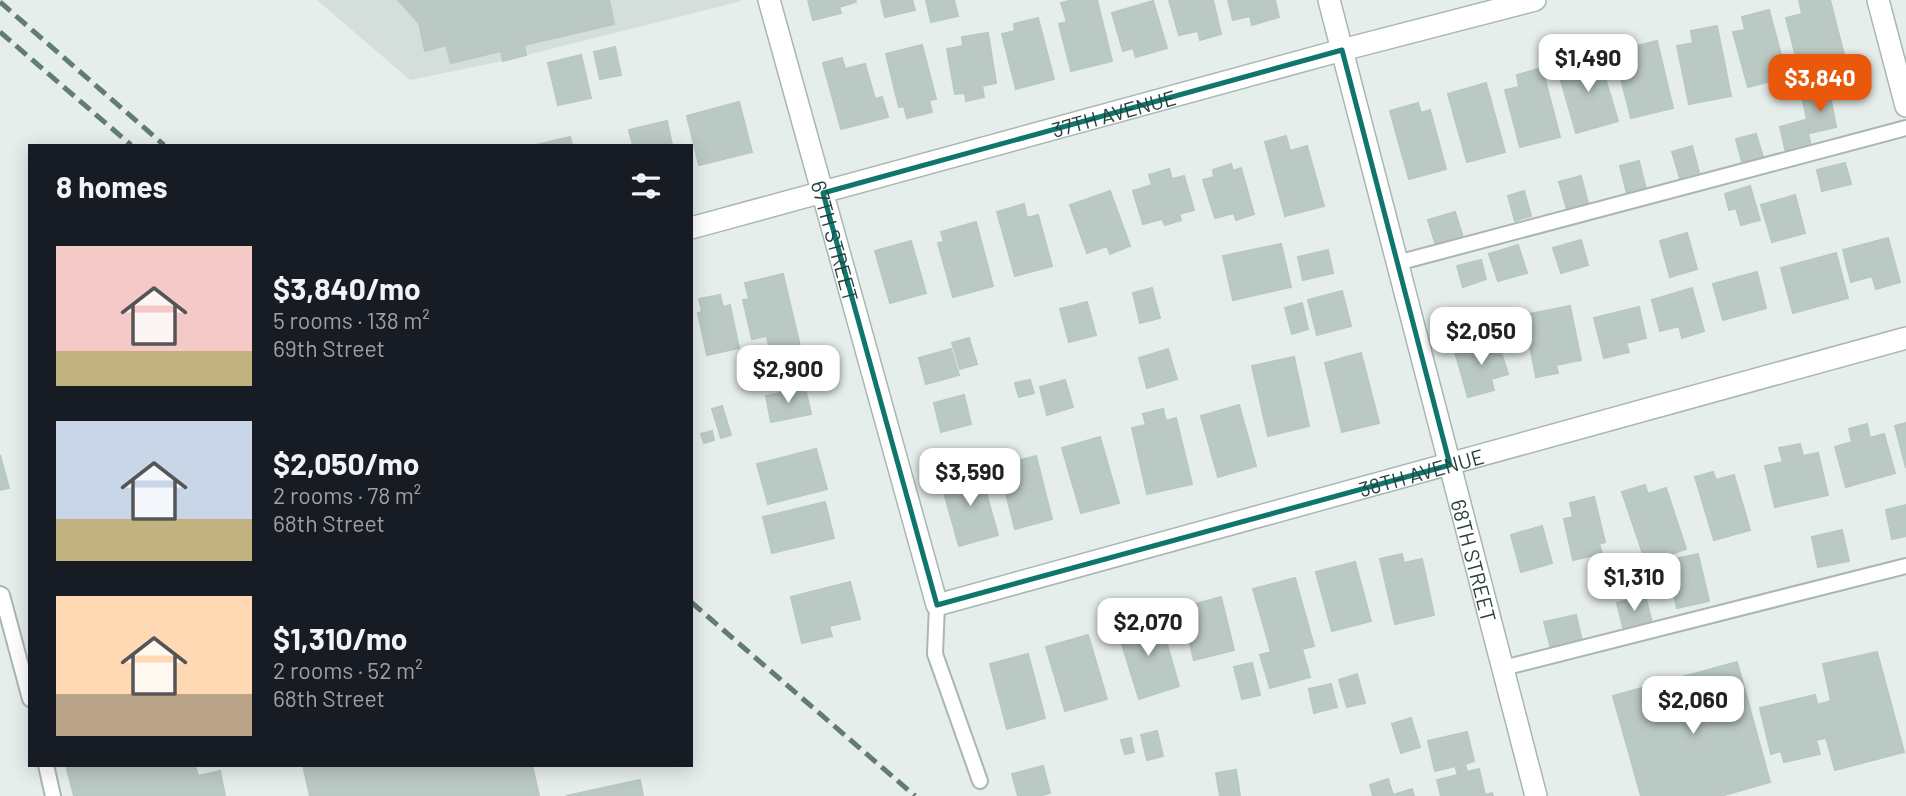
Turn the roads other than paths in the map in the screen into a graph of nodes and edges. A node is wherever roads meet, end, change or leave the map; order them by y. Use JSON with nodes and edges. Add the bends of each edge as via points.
{"nodes":[{"id":1,"x":769,"y":0,"type":"edge"},
{"id":2,"x":1329,"y":0,"type":"edge"},
{"id":3,"x":1535,"y":0,"type":"edge"},
{"id":4,"x":1878,"y":0,"type":"edge"},
{"id":5,"x":1342,"y":50,"type":"junction"},
{"id":6,"x":1906,"y":106,"type":"edge"},
{"id":7,"x":1906,"y":128,"type":"edge"},
{"id":8,"x":822,"y":193,"type":"junction"},
{"id":9,"x":693,"y":227,"type":"edge"},
{"id":10,"x":1397,"y":263,"type":"junction"},
{"id":11,"x":1906,"y":338,"type":"edge"},
{"id":12,"x":1450,"y":465,"type":"junction"},
{"id":13,"x":1906,"y":566,"type":"edge"},
{"id":14,"x":0,"y":594,"type":"edge"},
{"id":15,"x":937,"y":605,"type":"junction"},
{"id":16,"x":1503,"y":668,"type":"junction"},
{"id":17,"x":28,"y":692,"type":"edge"},
{"id":18,"x":46,"y":767,"type":"edge"},
{"id":19,"x":979,"y":781,"type":"dead end"},
{"id":20,"x":53,"y":796,"type":"edge"},
{"id":21,"x":1536,"y":796,"type":"edge"}],
"edges":[{"from":1,"to":8,"type":"street","name":"67TH STREET"},
{"from":2,"to":5,"type":"street","name":"68TH STREET"},
{"from":3,"to":5,"type":"street","name":"37TH AVENUE"},
{"from":4,"to":6,"type":"street"},
{"from":5,"to":8,"type":"street","name":"37TH AVENUE"},
{"from":5,"to":10,"type":"street","name":"68TH STREET"},
{"from":7,"to":10,"type":"lane"},
{"from":8,"to":9,"type":"street","name":"37TH AVENUE"},
{"from":8,"to":15,"type":"street","name":"67TH STREET"},
{"from":10,"to":12,"type":"street","name":"68TH STREET"},
{"from":11,"to":12,"type":"street","name":"38TH AVENUE"},
{"from":12,"to":15,"type":"street","name":"38TH AVENUE"},
{"from":12,"to":16,"type":"street","name":"68TH STREET"},
{"from":13,"to":16,"type":"lane"},
{"from":14,"to":17,"type":"lane"},
{"from":15,"to":19,"type":"lane","via":[[935,654]]},
{"from":16,"to":21,"type":"street","name":"68TH STREET"},
{"from":18,"to":20,"type":"lane"}]}
